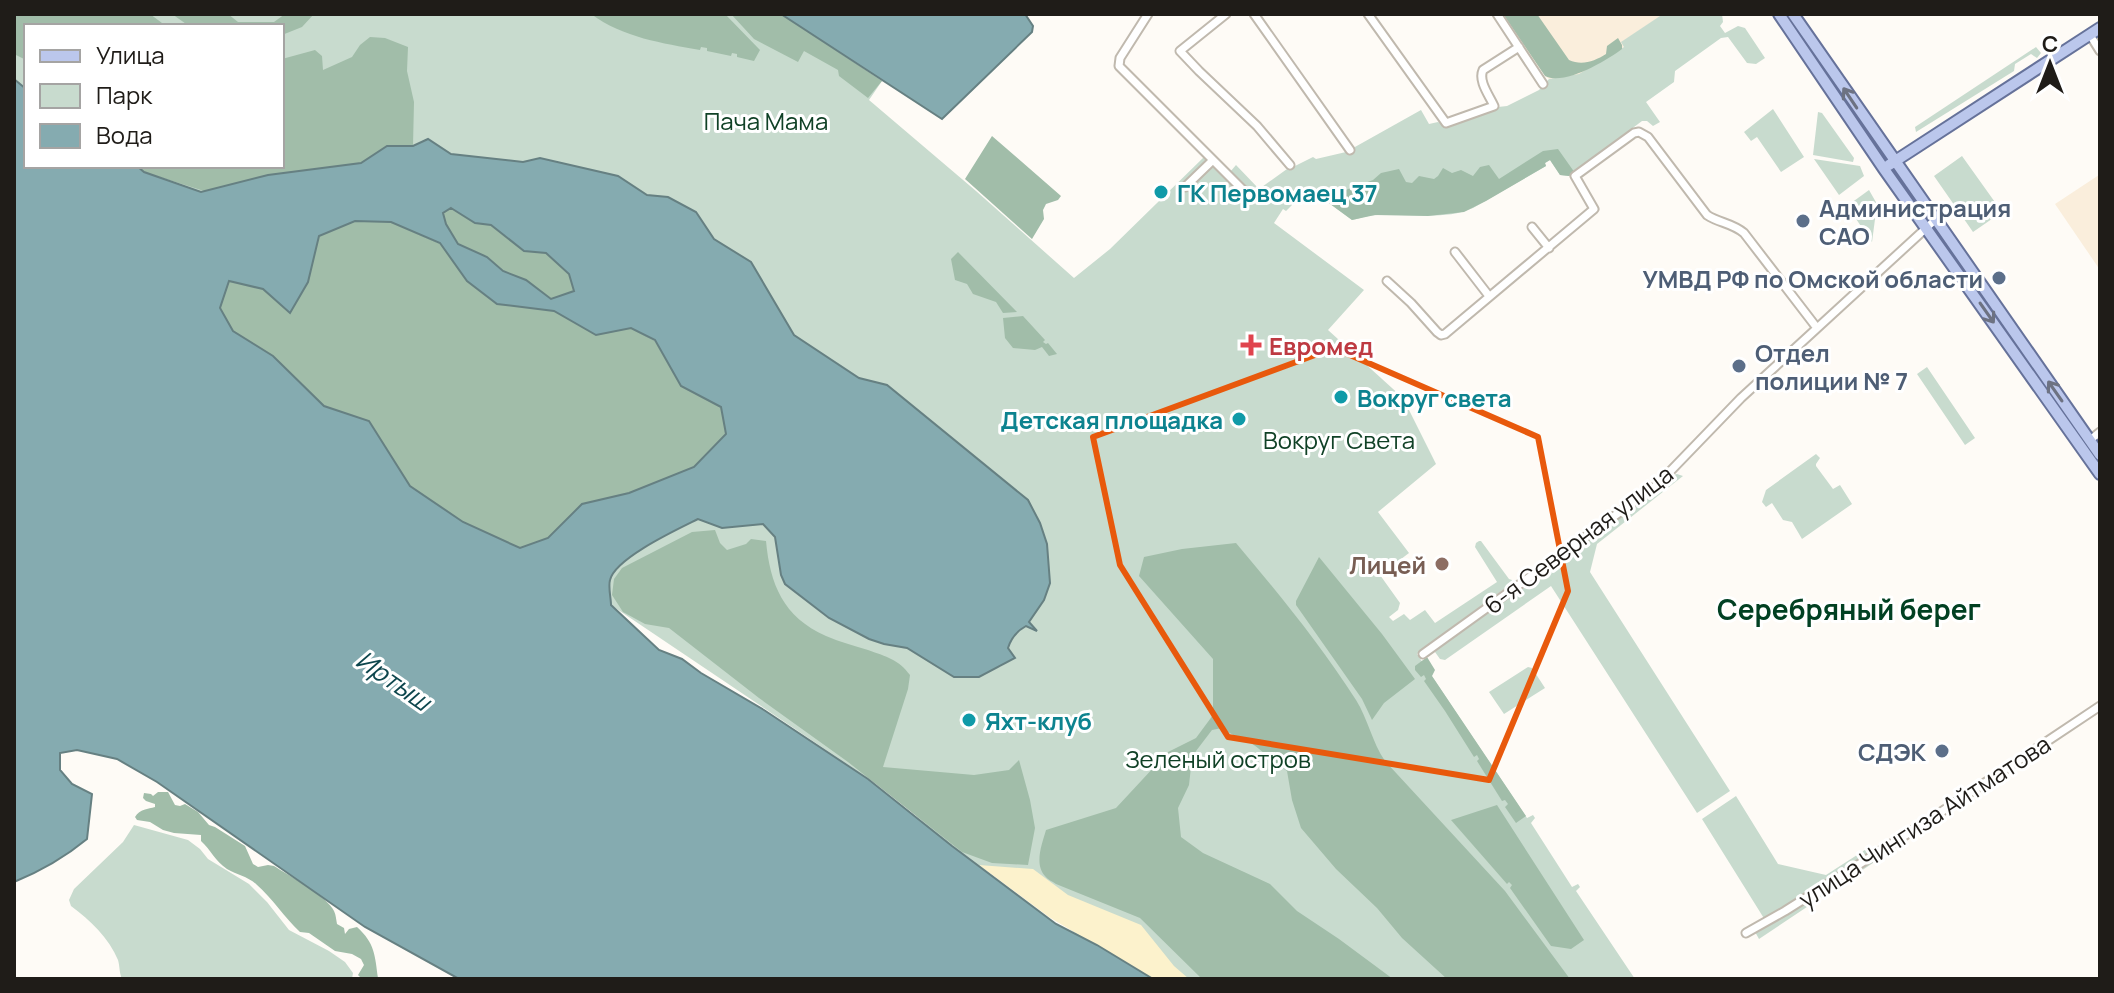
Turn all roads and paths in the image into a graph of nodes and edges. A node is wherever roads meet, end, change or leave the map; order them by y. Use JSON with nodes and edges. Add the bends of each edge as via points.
{"nodes":[{"id":1,"x":1148,"y":14,"type":"edge"},
{"id":2,"x":1226,"y":14,"type":"edge"},
{"id":3,"x":1254,"y":14,"type":"edge"},
{"id":4,"x":1368,"y":14,"type":"edge"},
{"id":5,"x":1497,"y":14,"type":"edge"},
{"id":6,"x":1779,"y":14,"type":"edge"},
{"id":7,"x":1793,"y":14,"type":"edge"},
{"id":8,"x":2095,"y":32,"type":"edge"},
{"id":9,"x":1519,"y":47,"type":"junction"},
{"id":10,"x":2100,"y":51,"type":"edge"},
{"id":11,"x":1543,"y":84,"type":"dead end"},
{"id":12,"x":1350,"y":150,"type":"dead end"},
{"id":13,"x":1213,"y":160,"type":"junction"},
{"id":14,"x":1895,"y":162,"type":"junction"},
{"id":15,"x":1290,"y":165,"type":"dead end"},
{"id":16,"x":1884,"y":169,"type":"junction"},
{"id":17,"x":1185,"y":187,"type":"dead end"},
{"id":18,"x":1250,"y":197,"type":"dead end"},
{"id":19,"x":1936,"y":219,"type":"junction"},
{"id":20,"x":1532,"y":227,"type":"dead end"},
{"id":21,"x":1926,"y":227,"type":"junction"},
{"id":22,"x":1549,"y":248,"type":"junction"},
{"id":23,"x":1455,"y":252,"type":"dead end"},
{"id":24,"x":1387,"y":281,"type":"dead end"},
{"id":25,"x":1489,"y":296,"type":"junction"},
{"id":26,"x":1817,"y":328,"type":"junction"},
{"id":27,"x":2100,"y":432,"type":"edge"},
{"id":28,"x":2090,"y":440,"type":"junction"},
{"id":29,"x":2100,"y":455,"type":"edge"},
{"id":30,"x":2100,"y":474,"type":"edge"},
{"id":31,"x":1423,"y":654,"type":"dead end"},
{"id":32,"x":2100,"y":706,"type":"edge"},
{"id":33,"x":1746,"y":933,"type":"dead end"}],
"edges":[{"from":1,"to":13,"type":"street","via":[[1119,66]]},
{"from":2,"to":15,"type":"street","via":[[1180,51]]},
{"from":3,"to":12,"type":"street"},
{"from":4,"to":9,"type":"street","via":[[1446,123],[1494,106],[1481,73]]},
{"from":5,"to":9,"type":"street"},
{"from":6,"to":16,"type":"main road"},
{"from":14,"to":7,"type":"main road","one_way":true},
{"from":8,"to":10,"type":"street"},
{"from":8,"to":14,"type":"main road"},
{"from":9,"to":11,"type":"street"},
{"from":13,"to":17,"type":"street"},
{"from":13,"to":18,"type":"street"},
{"from":14,"to":16,"type":"main road"},
{"from":14,"to":19,"type":"main road"},
{"from":16,"to":21,"type":"main road"},
{"from":19,"to":21,"type":"street","name":"6-я Северная улица"},
{"from":28,"to":19,"type":"main road","one_way":true},
{"from":20,"to":22,"type":"street"},
{"from":21,"to":26,"type":"street","name":"6-я Северная улица"},
{"from":21,"to":30,"type":"main road","one_way":true},
{"from":22,"to":25,"type":"street"},
{"from":22,"to":26,"type":"street","via":[[1594,209],[1575,176],[1639,132],[1707,215],[1744,233]]},
{"from":23,"to":25,"type":"street"},
{"from":24,"to":25,"type":"street","via":[[1441,335]]},
{"from":26,"to":31,"type":"street","name":"6-я Северная улица","via":[[1656,486]]},
{"from":27,"to":28,"type":"street"},
{"from":28,"to":29,"type":"main road"},
{"from":32,"to":33,"type":"street","name":"улица Чингиза Айтматова"}]}
